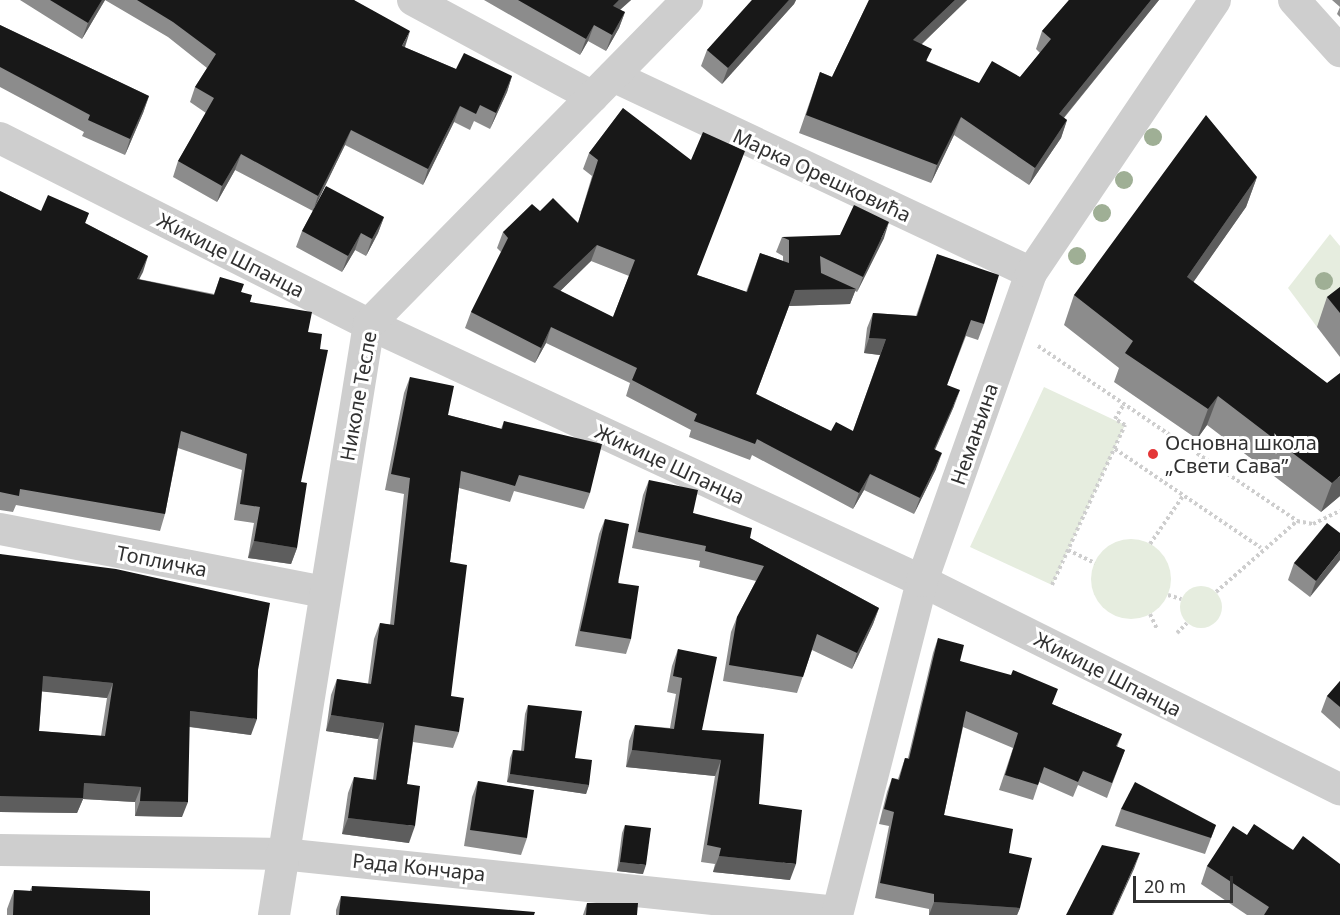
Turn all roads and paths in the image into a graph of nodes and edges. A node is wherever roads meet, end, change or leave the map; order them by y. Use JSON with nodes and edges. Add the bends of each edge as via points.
{"nodes":[{"id":1,"x":413,"y":0,"type":"edge"},
{"id":2,"x":687,"y":0,"type":"edge"},
{"id":3,"x":1215,"y":0,"type":"edge"},
{"id":4,"x":1294,"y":0,"type":"edge"},
{"id":5,"x":1340,"y":51,"type":"edge"},
{"id":6,"x":603,"y":86,"type":"junction"},
{"id":7,"x":0,"y":138,"type":"edge"},
{"id":8,"x":1031,"y":273,"type":"junction"},
{"id":9,"x":369,"y":324,"type":"junction"},
{"id":10,"x":1011,"y":328,"type":"junction"},
{"id":11,"x":1124,"y":404,"type":"junction"},
{"id":12,"x":1115,"y":449,"type":"junction"},
{"id":13,"x":1184,"y":496,"type":"junction"},
{"id":14,"x":1340,"y":511,"type":"edge"},
{"id":15,"x":1297,"y":521,"type":"junction"},
{"id":16,"x":0,"y":529,"type":"edge"},
{"id":17,"x":1150,"y":544,"type":"dead end"},
{"id":18,"x":1261,"y":548,"type":"junction"},
{"id":19,"x":1068,"y":550,"type":"junction"},
{"id":20,"x":1095,"y":563,"type":"dead end"},
{"id":21,"x":922,"y":581,"type":"junction"},
{"id":22,"x":1052,"y":585,"type":"dead end"},
{"id":23,"x":324,"y":592,"type":"junction"},
{"id":24,"x":1216,"y":592,"type":"dead end"},
{"id":25,"x":1168,"y":595,"type":"dead end"},
{"id":26,"x":1181,"y":599,"type":"dead end"},
{"id":27,"x":1150,"y":614,"type":"dead end"},
{"id":28,"x":1187,"y":623,"type":"dead end"},
{"id":29,"x":1157,"y":629,"type":"dead end"},
{"id":30,"x":1177,"y":633,"type":"dead end"},
{"id":31,"x":1340,"y":789,"type":"edge"},
{"id":32,"x":0,"y":850,"type":"edge"},
{"id":33,"x":282,"y":854,"type":"junction"},
{"id":34,"x":837,"y":913,"type":"edge"},
{"id":35,"x":274,"y":915,"type":"edge"}],
"edges":[{"from":1,"to":6,"type":"street","name":"Марка Орешковића"},
{"from":2,"to":6,"type":"street","name":"Николе Тесле"},
{"from":3,"to":8,"type":"street","name":"Немањина"},
{"from":4,"to":5,"type":"street"},
{"from":6,"to":8,"type":"street","name":"Марка Орешковића"},
{"from":6,"to":9,"type":"street","name":"Николе Тесле"},
{"from":7,"to":9,"type":"street","name":"Жикице Шпанца"},
{"from":8,"to":10,"type":"street","name":"Немањина"},
{"from":9,"to":21,"type":"street","name":"Жикице Шпанца"},
{"from":9,"to":23,"type":"street","name":"Николе Тесле"},
{"from":10,"to":11,"type":"path"},
{"from":10,"to":21,"type":"street","name":"Немањина"},
{"from":11,"to":12,"type":"path","via":[[1115,419],[1125,425]]},
{"from":11,"to":15,"type":"path"},
{"from":12,"to":13,"type":"path"},
{"from":12,"to":19,"type":"path"},
{"from":13,"to":17,"type":"path"},
{"from":13,"to":18,"type":"path"},
{"from":14,"to":15,"type":"path","via":[[1313,524]]},
{"from":15,"to":18,"type":"path"},
{"from":16,"to":23,"type":"street","name":"Топличка"},
{"from":18,"to":24,"type":"path"},
{"from":19,"to":20,"type":"path"},
{"from":19,"to":22,"type":"path"},
{"from":21,"to":31,"type":"street","name":"Жикице Шпанца"},
{"from":21,"to":34,"type":"street","name":"Немањина"},
{"from":23,"to":33,"type":"street","name":"Николе Тесле"},
{"from":25,"to":26,"type":"path"},
{"from":27,"to":29,"type":"path"},
{"from":28,"to":30,"type":"path"},
{"from":32,"to":33,"type":"street","name":"Рада Кончара"},
{"from":33,"to":34,"type":"street","name":"Рада Кончара"},
{"from":33,"to":35,"type":"street","name":"Николе Тесле"}]}
